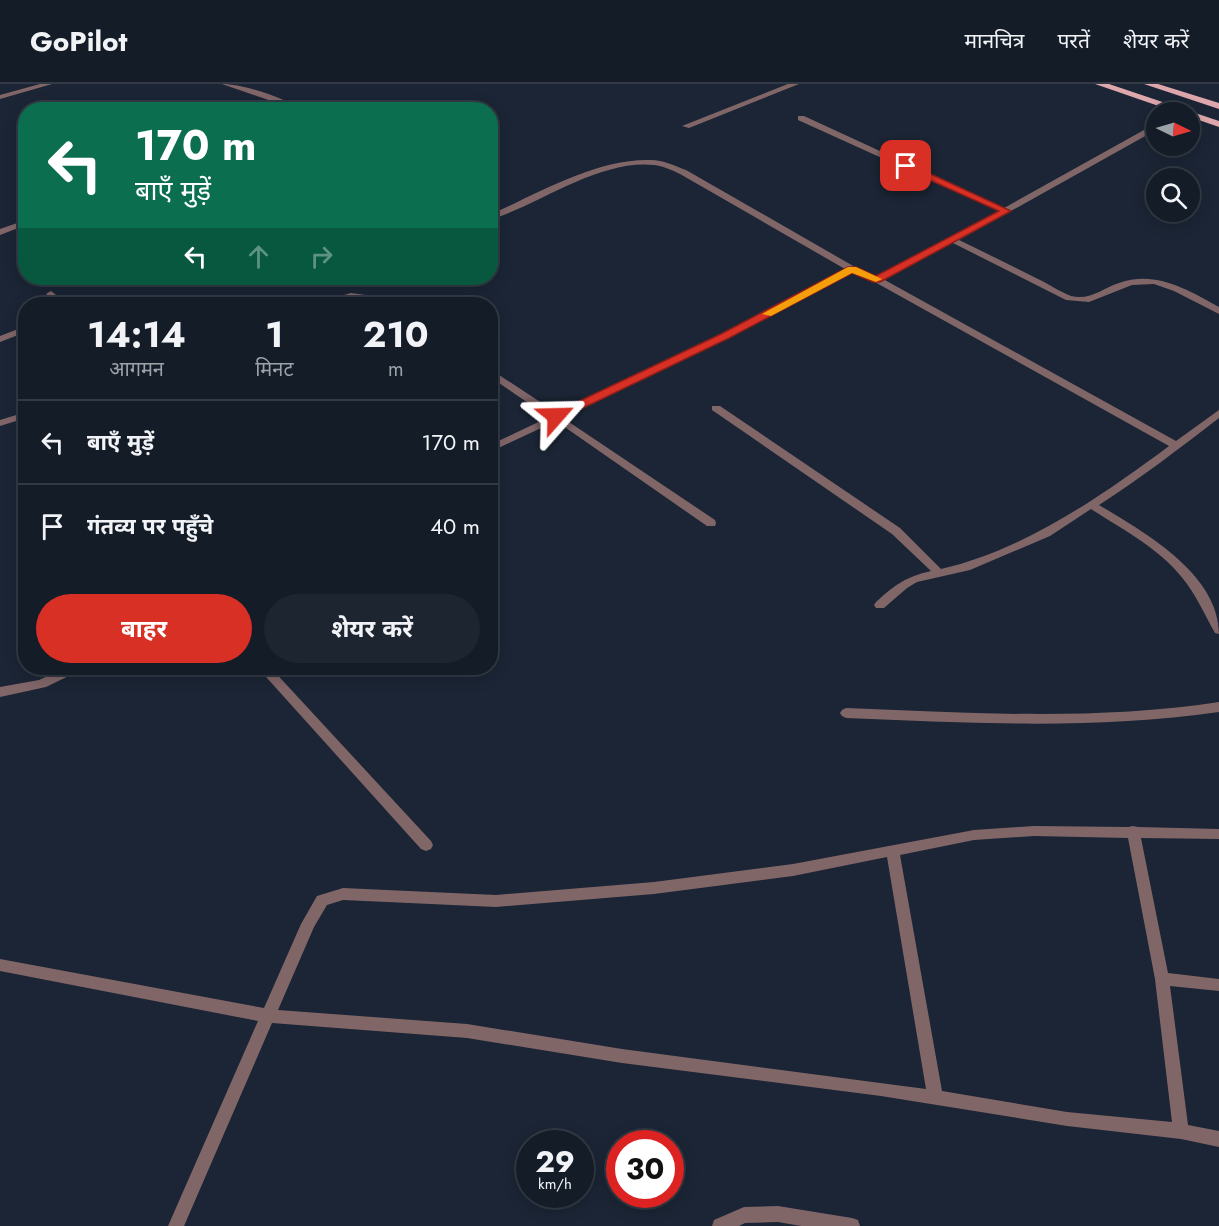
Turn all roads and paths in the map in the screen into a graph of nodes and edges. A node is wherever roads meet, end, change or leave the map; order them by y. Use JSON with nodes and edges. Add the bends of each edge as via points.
{"nodes":[{"id":1,"x":48,"y":84,"type":"edge"},
{"id":2,"x":226,"y":84,"type":"edge"},
{"id":3,"x":795,"y":84,"type":"edge"},
{"id":4,"x":1100,"y":84,"type":"edge"},
{"id":5,"x":1149,"y":84,"type":"edge"},
{"id":6,"x":0,"y":97,"type":"edge"},
{"id":7,"x":283,"y":102,"type":"edge"},
{"id":8,"x":1154,"y":102,"type":"edge"},
{"id":9,"x":1219,"y":106,"type":"edge"},
{"id":10,"x":1200,"y":117,"type":"edge"},
{"id":11,"x":801,"y":118,"type":"dead end"},
{"id":12,"x":1219,"y":124,"type":"edge"},
{"id":13,"x":686,"y":126,"type":"dead end"},
{"id":14,"x":1146,"y":134,"type":"edge"},
{"id":15,"x":1006,"y":211,"type":"junction"},
{"id":16,"x":498,"y":215,"type":"edge"},
{"id":17,"x":18,"y":225,"type":"edge"},
{"id":18,"x":0,"y":232,"type":"edge"},
{"id":19,"x":953,"y":240,"type":"junction"},
{"id":20,"x":852,"y":269,"type":"junction"},
{"id":21,"x":876,"y":279,"type":"junction"},
{"id":22,"x":51,"y":294,"type":"dead end"},
{"id":23,"x":55,"y":297,"type":"edge"},
{"id":24,"x":1219,"y":311,"type":"edge"},
{"id":25,"x":18,"y":332,"type":"edge"},
{"id":26,"x":0,"y":339,"type":"edge"},
{"id":27,"x":498,"y":377,"type":"edge"},
{"id":28,"x":716,"y":408,"type":"dead end"},
{"id":29,"x":1219,"y":413,"type":"edge"},
{"id":30,"x":556,"y":416,"type":"junction"},
{"id":31,"x":18,"y":417,"type":"edge"},
{"id":32,"x":0,"y":423,"type":"edge"},
{"id":33,"x":498,"y":445,"type":"edge"},
{"id":34,"x":1176,"y":446,"type":"junction"},
{"id":35,"x":1092,"y":505,"type":"junction"},
{"id":36,"x":711,"y":523,"type":"dead end"},
{"id":37,"x":940,"y":574,"type":"junction"},
{"id":38,"x":880,"y":605,"type":"dead end"},
{"id":39,"x":1219,"y":630,"type":"edge"},
{"id":40,"x":61,"y":675,"type":"edge"},
{"id":41,"x":270,"y":675,"type":"edge"},
{"id":42,"x":0,"y":692,"type":"edge"},
{"id":43,"x":1219,"y":707,"type":"edge"},
{"id":44,"x":846,"y":713,"type":"dead end"},
{"id":45,"x":1133,"y":831,"type":"junction"},
{"id":46,"x":1219,"y":834,"type":"edge"},
{"id":47,"x":426,"y":845,"type":"dead end"},
{"id":48,"x":893,"y":851,"type":"junction"},
{"id":49,"x":0,"y":965,"type":"edge"},
{"id":50,"x":1162,"y":979,"type":"junction"},
{"id":51,"x":1219,"y":985,"type":"edge"},
{"id":52,"x":269,"y":1016,"type":"junction"},
{"id":53,"x":935,"y":1098,"type":"junction"},
{"id":54,"x":1181,"y":1131,"type":"junction"},
{"id":55,"x":1219,"y":1139,"type":"edge"},
{"id":56,"x":176,"y":1226,"type":"edge"},
{"id":57,"x":720,"y":1226,"type":"edge"},
{"id":58,"x":852,"y":1226,"type":"edge"}],
"edges":[{"from":1,"to":6,"type":"street"},
{"from":2,"to":7,"type":"street"},
{"from":3,"to":13,"type":"street"},
{"from":4,"to":8,"type":"main road"},
{"from":5,"to":9,"type":"main road"},
{"from":10,"to":12,"type":"main road"},
{"from":11,"to":15,"type":"street"},
{"from":14,"to":15,"type":"street"},
{"from":15,"to":19,"type":"street"},
{"from":16,"to":20,"type":"street","via":[[611,168],[652,162],[683,172]]},
{"from":17,"to":18,"type":"street"},
{"from":19,"to":21,"type":"street"},
{"from":19,"to":24,"type":"street","via":[[1069,298],[1095,299],[1129,282],[1153,282],[1167,284]]},
{"from":20,"to":21,"type":"street"},
{"from":20,"to":30,"type":"street","via":[[725,336]]},
{"from":21,"to":34,"type":"street"},
{"from":22,"to":23,"type":"street"},
{"from":25,"to":26,"type":"street"},
{"from":27,"to":30,"type":"street"},
{"from":28,"to":37,"type":"street","via":[[896,531]]},
{"from":29,"to":34,"type":"street"},
{"from":30,"to":33,"type":"street"},
{"from":30,"to":36,"type":"street"},
{"from":31,"to":32,"type":"street"},
{"from":34,"to":35,"type":"street"},
{"from":35,"to":37,"type":"street","via":[[1046,533]]},
{"from":35,"to":39,"type":"street","via":[[1151,542],[1180,567],[1204,600]]},
{"from":37,"to":38,"type":"street","via":[[903,585]]},
{"from":40,"to":42,"type":"street","via":[[42,684]]},
{"from":41,"to":47,"type":"street"},
{"from":43,"to":44,"type":"street","via":[[1132,719],[1080,721]]},
{"from":45,"to":46,"type":"street"},
{"from":45,"to":48,"type":"street","via":[[1034,831],[974,836]]},
{"from":45,"to":50,"type":"street"},
{"from":48,"to":52,"type":"street","via":[[709,881],[496,901],[343,894],[322,900]]},
{"from":48,"to":53,"type":"street"},
{"from":49,"to":52,"type":"street"},
{"from":50,"to":51,"type":"street"},
{"from":50,"to":54,"type":"street"},
{"from":52,"to":53,"type":"street","via":[[467,1031]]},
{"from":52,"to":56,"type":"street"},
{"from":53,"to":54,"type":"street","via":[[1067,1119]]},
{"from":54,"to":55,"type":"street"},
{"from":57,"to":58,"type":"street","via":[[744,1215],[778,1214]]}]}
